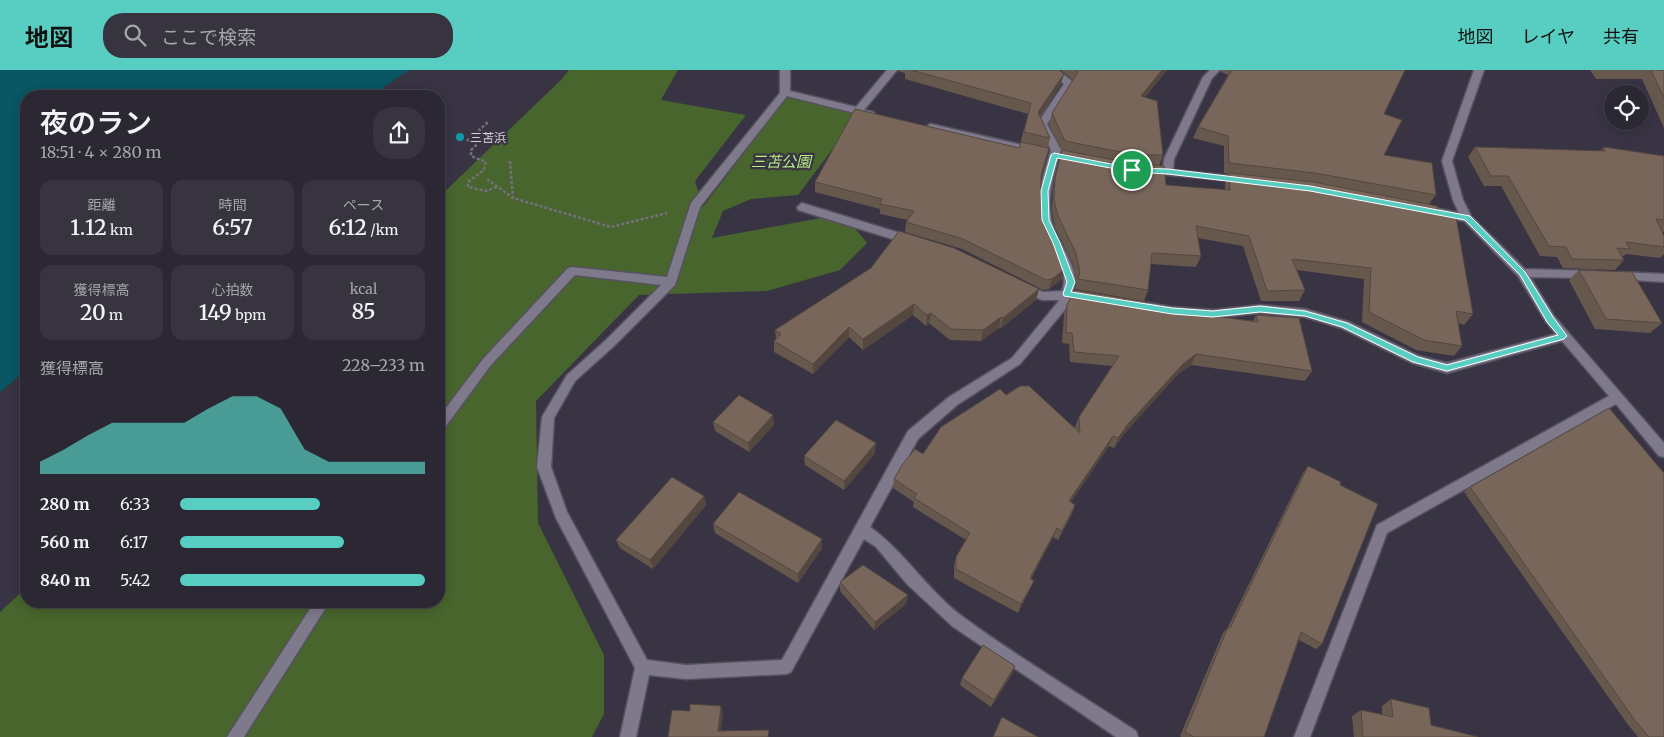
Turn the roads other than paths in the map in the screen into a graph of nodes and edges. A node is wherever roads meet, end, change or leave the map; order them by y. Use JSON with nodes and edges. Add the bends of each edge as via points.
{"nodes":[{"id":1,"x":785,"y":70,"type":"edge"},
{"id":2,"x":892,"y":70,"type":"edge"},
{"id":3,"x":1052,"y":70,"type":"edge"},
{"id":4,"x":1215,"y":70,"type":"edge"},
{"id":5,"x":1479,"y":70,"type":"edge"},
{"id":6,"x":785,"y":93,"type":"junction"},
{"id":7,"x":858,"y":111,"type":"junction"},
{"id":8,"x":877,"y":115,"type":"edge"},
{"id":9,"x":924,"y":126,"type":"edge"},
{"id":10,"x":1059,"y":156,"type":"junction"},
{"id":11,"x":1141,"y":170,"type":"edge"},
{"id":12,"x":1168,"y":172,"type":"junction"},
{"id":13,"x":1253,"y":182,"type":"edge"},
{"id":14,"x":802,"y":207,"type":"dead end"},
{"id":15,"x":1412,"y":208,"type":"edge"},
{"id":16,"x":1467,"y":218,"type":"junction"},
{"id":17,"x":926,"y":245,"type":"edge"},
{"id":18,"x":1522,"y":273,"type":"junction"},
{"id":19,"x":1664,"y":278,"type":"edge"},
{"id":20,"x":670,"y":282,"type":"junction"},
{"id":21,"x":1016,"y":284,"type":"edge"},
{"id":22,"x":1066,"y":294,"type":"junction"},
{"id":23,"x":1086,"y":298,"type":"edge"},
{"id":24,"x":1114,"y":302,"type":"edge"},
{"id":25,"x":1564,"y":336,"type":"junction"},
{"id":26,"x":1616,"y":398,"type":"junction"},
{"id":27,"x":445,"y":418,"type":"edge"},
{"id":28,"x":1664,"y":452,"type":"edge"},
{"id":29,"x":860,"y":529,"type":"junction"},
{"id":30,"x":318,"y":608,"type":"edge"},
{"id":31,"x":643,"y":667,"type":"junction"},
{"id":32,"x":235,"y":737,"type":"edge"},
{"id":33,"x":628,"y":737,"type":"edge"},
{"id":34,"x":1130,"y":737,"type":"edge"},
{"id":35,"x":1302,"y":737,"type":"edge"}],
"edges":[{"from":1,"to":6,"type":"street"},
{"from":2,"to":7,"type":"street"},
{"from":3,"to":10,"type":"street","via":[[1069,83],[1042,124]]},
{"from":4,"to":12,"type":"street","via":[[1208,77],[1170,159]]},
{"from":5,"to":16,"type":"street","via":[[1447,161],[1458,200]]},
{"from":6,"to":7,"type":"street"},
{"from":6,"to":20,"type":"street","via":[[695,206]]},
{"from":7,"to":8,"type":"street"},
{"from":9,"to":10,"type":"street"},
{"from":10,"to":22,"type":"street","via":[[1044,191],[1046,220],[1071,282]]},
{"from":11,"to":12,"type":"street"},
{"from":12,"to":13,"type":"street"},
{"from":14,"to":17,"type":"street"},
{"from":15,"to":16,"type":"street"},
{"from":16,"to":18,"type":"street"},
{"from":18,"to":19,"type":"street"},
{"from":18,"to":25,"type":"street","via":[[1550,320]]},
{"from":20,"to":27,"type":"street","via":[[572,271],[487,362]]},
{"from":20,"to":31,"type":"street","via":[[571,378],[548,417],[544,467],[562,514]]},
{"from":21,"to":22,"type":"street","via":[[1042,296]]},
{"from":22,"to":23,"type":"street"},
{"from":22,"to":29,"type":"street","via":[[1063,304],[1016,361],[953,401],[913,435]]},
{"from":24,"to":25,"type":"street","via":[[1213,314],[1260,309],[1305,313],[1344,325],[1416,360],[1447,368]]},
{"from":25,"to":26,"type":"street"},
{"from":26,"to":28,"type":"street"},
{"from":26,"to":35,"type":"street","via":[[1382,529]]},
{"from":29,"to":31,"type":"street","via":[[786,667],[686,672]]},
{"from":29,"to":34,"type":"street","via":[[881,543],[912,579],[957,621]]},
{"from":30,"to":32,"type":"street"},
{"from":31,"to":33,"type":"street"}]}
